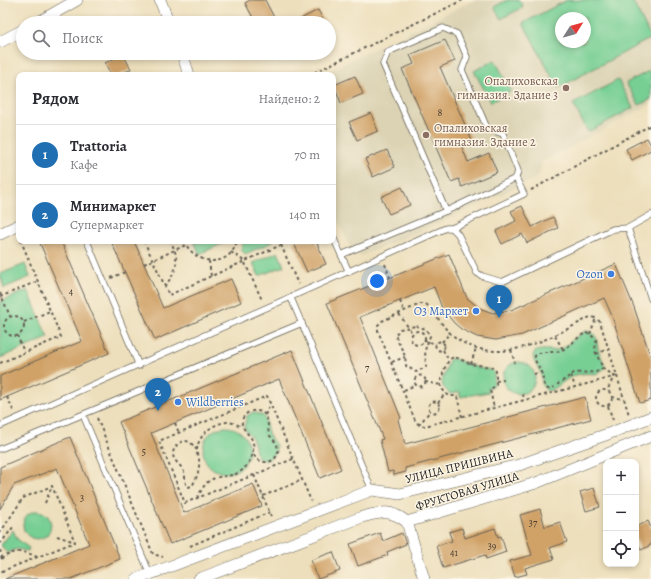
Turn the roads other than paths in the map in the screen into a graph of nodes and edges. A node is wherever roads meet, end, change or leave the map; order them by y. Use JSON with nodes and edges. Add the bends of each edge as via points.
{"nodes":[{"id":1,"x":77,"y":0,"type":"edge"},
{"id":2,"x":160,"y":0,"type":"edge"},
{"id":3,"x":49,"y":16,"type":"edge"},
{"id":4,"x":166,"y":16,"type":"edge"},
{"id":5,"x":16,"y":34,"type":"edge"},
{"id":6,"x":0,"y":42,"type":"edge"},
{"id":7,"x":184,"y":60,"type":"edge"},
{"id":8,"x":188,"y":72,"type":"edge"},
{"id":9,"x":516,"y":178,"type":"junction"},
{"id":10,"x":446,"y":211,"type":"junction"},
{"id":11,"x":651,"y":215,"type":"edge"},
{"id":12,"x":16,"y":226,"type":"edge"},
{"id":13,"x":452,"y":228,"type":"junction"},
{"id":14,"x":628,"y":228,"type":"junction"},
{"id":15,"x":0,"y":234,"type":"edge"},
{"id":16,"x":88,"y":244,"type":"edge"},
{"id":17,"x":336,"y":244,"type":"edge"},
{"id":18,"x":341,"y":255,"type":"junction"},
{"id":19,"x":349,"y":272,"type":"junction"},
{"id":20,"x":291,"y":298,"type":"junction"},
{"id":21,"x":651,"y":299,"type":"edge"},
{"id":22,"x":302,"y":324,"type":"junction"},
{"id":23,"x":138,"y":366,"type":"junction"},
{"id":24,"x":83,"y":415,"type":"junction"},
{"id":25,"x":651,"y":417,"type":"edge"},
{"id":26,"x":0,"y":426,"type":"edge"},
{"id":27,"x":651,"y":436,"type":"edge"},
{"id":28,"x":0,"y":449,"type":"edge"},
{"id":29,"x":372,"y":490,"type":"junction"},
{"id":30,"x":407,"y":522,"type":"junction"},
{"id":31,"x":150,"y":574,"type":"junction"},
{"id":32,"x":137,"y":579,"type":"edge"},
{"id":33,"x":199,"y":579,"type":"edge"},
{"id":34,"x":424,"y":579,"type":"edge"}],
"edges":[{"from":1,"to":3,"type":"street"},
{"from":2,"to":4,"type":"street"},
{"from":5,"to":6,"type":"street"},
{"from":7,"to":8,"type":"street"},
{"from":9,"to":10,"type":"lane"},
{"from":9,"to":10,"type":"lane","via":[[518,171],[503,134],[487,128],[462,70],[467,57],[457,34],[443,28],[388,52],[383,64]]},
{"from":9,"to":13,"type":"lane","via":[[524,194]]},
{"from":10,"to":18,"type":"lane"},
{"from":11,"to":14,"type":"lane"},
{"from":12,"to":15,"type":"street"},
{"from":13,"to":14,"type":"lane","via":[[458,234],[477,273],[502,282],[613,229]]},
{"from":13,"to":19,"type":"lane","via":[[446,228]]},
{"from":14,"to":21,"type":"lane"},
{"from":16,"to":23,"type":"lane"},
{"from":17,"to":18,"type":"lane"},
{"from":18,"to":19,"type":"lane"},
{"from":19,"to":20,"type":"lane"},
{"from":20,"to":22,"type":"lane"},
{"from":20,"to":23,"type":"lane"},
{"from":22,"to":24,"type":"lane"},
{"from":22,"to":29,"type":"lane"},
{"from":23,"to":26,"type":"lane"},
{"from":24,"to":28,"type":"lane"},
{"from":24,"to":31,"type":"lane"},
{"from":25,"to":29,"type":"street","name":"УЛИЦА ПРИШВИНА","via":[[504,469],[400,494]]},
{"from":27,"to":30,"type":"street","name":"ФРУКТОВАЯ УЛИЦА","via":[[536,483]]},
{"from":29,"to":31,"type":"street","name":"УЛИЦА ПРИШВИНА"},
{"from":30,"to":33,"type":"street","name":"ФРУКТОВАЯ УЛИЦА","via":[[396,513],[385,512],[362,517]]},
{"from":30,"to":34,"type":"street"},
{"from":31,"to":32,"type":"street","name":"УЛИЦА ПРИШВИНА"}]}
